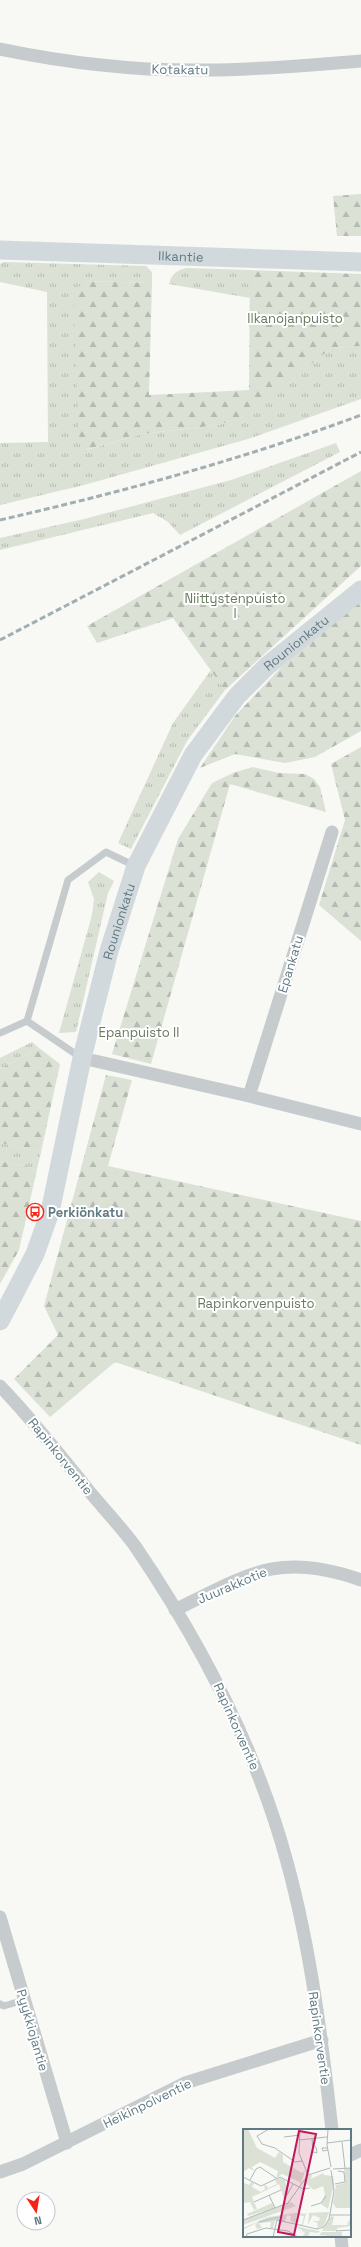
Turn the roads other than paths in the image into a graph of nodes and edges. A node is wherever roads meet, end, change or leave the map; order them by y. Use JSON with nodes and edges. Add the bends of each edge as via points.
{"nodes":[{"id":1,"x":0,"y":49,"type":"edge"},
{"id":2,"x":361,"y":61,"type":"edge"},
{"id":3,"x":0,"y":250,"type":"edge"},
{"id":4,"x":361,"y":262,"type":"edge"},
{"id":5,"x":361,"y":590,"type":"edge"},
{"id":6,"x":332,"y":832,"type":"dead end"},
{"id":7,"x":136,"y":866,"type":"junction"},
{"id":8,"x":27,"y":1021,"type":"junction"},
{"id":9,"x":0,"y":1033,"type":"edge"},
{"id":10,"x":82,"y":1058,"type":"junction"},
{"id":11,"x":249,"y":1096,"type":"junction"},
{"id":12,"x":361,"y":1124,"type":"edge"},
{"id":13,"x":0,"y":1321,"type":"edge"},
{"id":14,"x":0,"y":1386,"type":"edge"},
{"id":15,"x":361,"y":1580,"type":"edge"},
{"id":16,"x":175,"y":1610,"type":"junction"},
{"id":17,"x":0,"y":1917,"type":"edge"},
{"id":18,"x":24,"y":2000,"type":"junction"},
{"id":19,"x":0,"y":2004,"type":"edge"},
{"id":20,"x":322,"y":2040,"type":"junction"},
{"id":21,"x":332,"y":2129,"type":"edge"},
{"id":22,"x":66,"y":2143,"type":"junction"},
{"id":23,"x":361,"y":2150,"type":"edge"},
{"id":24,"x":351,"y":2155,"type":"edge"},
{"id":25,"x":0,"y":2172,"type":"edge"},
{"id":26,"x":341,"y":2237,"type":"edge"},
{"id":27,"x":342,"y":2247,"type":"edge"}],
"edges":[{"from":1,"to":2,"type":"street","name":"Kotakatu","via":[[86,64],[158,69],[260,69]]},
{"from":3,"to":4,"type":"main road","name":"Ilkantie"},
{"from":5,"to":7,"type":"main road","name":"Rounionkatu","via":[[267,666],[237,696],[193,755]]},
{"from":6,"to":11,"type":"street","name":"Epankatu"},
{"from":7,"to":8,"type":"lane","via":[[106,852],[68,880]]},
{"from":7,"to":10,"type":"main road","name":"Rounionkatu","via":[[109,951]]},
{"from":8,"to":9,"type":"lane"},
{"from":8,"to":10,"type":"lane"},
{"from":10,"to":11,"type":"street"},
{"from":10,"to":13,"type":"main road","name":"Rounionkatu","via":[[50,1212],[35,1254]]},
{"from":11,"to":12,"type":"street"},
{"from":14,"to":16,"type":"street","name":"Rapinkorventie","via":[[35,1423],[134,1544]]},
{"from":15,"to":16,"type":"street","name":"Juurakkotie","via":[[320,1568],[272,1568],[228,1584]]},
{"from":16,"to":20,"type":"street","name":"Rapinkorventie","via":[[224,1693],[263,1787],[287,1860],[301,1916]]},
{"from":17,"to":18,"type":"street","name":"Pyykkiojantie"},
{"from":18,"to":19,"type":"lane","via":[[4,2006]]},
{"from":18,"to":22,"type":"street","name":"Pyykkiojantie"},
{"from":20,"to":21,"type":"street","name":"Rapinkorventie"},
{"from":20,"to":22,"type":"street","name":"Heikinpolventie","via":[[185,2083]]},
{"from":22,"to":25,"type":"street","name":"Heikinpolventie"},
{"from":23,"to":24,"type":"street"},
{"from":26,"to":27,"type":"street"}]}
